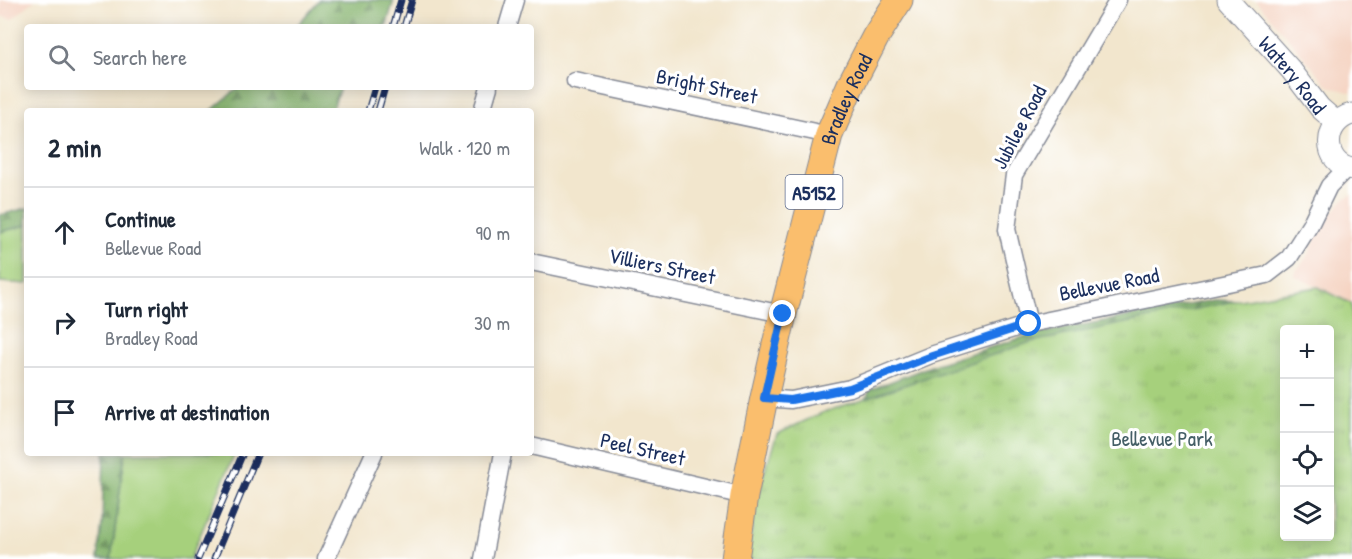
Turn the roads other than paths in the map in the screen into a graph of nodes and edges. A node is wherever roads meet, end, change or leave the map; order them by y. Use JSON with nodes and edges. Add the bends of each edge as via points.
{"nodes":[{"id":1,"x":515,"y":0,"type":"edge"},
{"id":2,"x":899,"y":0,"type":"edge"},
{"id":3,"x":1118,"y":0,"type":"edge"},
{"id":4,"x":1228,"y":0,"type":"edge"},
{"id":5,"x":508,"y":24,"type":"edge"},
{"id":6,"x":575,"y":81,"type":"dead end"},
{"id":7,"x":488,"y":90,"type":"edge"},
{"id":8,"x":483,"y":108,"type":"edge"},
{"id":9,"x":1344,"y":118,"type":"edge"},
{"id":10,"x":829,"y":135,"type":"junction"},
{"id":11,"x":1349,"y":168,"type":"edge"},
{"id":12,"x":534,"y":263,"type":"edge"},
{"id":13,"x":783,"y":314,"type":"junction"},
{"id":14,"x":1029,"y":324,"type":"junction"},
{"id":15,"x":764,"y":398,"type":"junction"},
{"id":16,"x":534,"y":447,"type":"edge"},
{"id":17,"x":373,"y":456,"type":"edge"},
{"id":18,"x":502,"y":456,"type":"edge"},
{"id":19,"x":744,"y":496,"type":"junction"},
{"id":20,"x":326,"y":559,"type":"edge"},
{"id":21,"x":483,"y":559,"type":"edge"},
{"id":22,"x":735,"y":559,"type":"edge"}],
"edges":[{"from":1,"to":5,"type":"street"},
{"from":2,"to":10,"type":"main road","name":"Bradley Road","number":"A5152","via":[[851,84]]},
{"from":3,"to":14,"type":"street","name":"Jubilee Road","via":[[1014,175],[1007,229]]},
{"from":4,"to":9,"type":"street","name":"Watery Road","via":[[1320,108]]},
{"from":6,"to":10,"type":"street","name":"Bright Street"},
{"from":7,"to":8,"type":"street"},
{"from":9,"to":11,"type":"street","via":[[1331,130],[1328,139],[1333,156]]},
{"from":10,"to":13,"type":"main road","name":"Bradley Road","number":"A5152"},
{"from":11,"to":14,"type":"street","name":"Bellevue Road","via":[[1329,186],[1289,258],[1267,275]]},
{"from":12,"to":13,"type":"street","name":"Villiers Street"},
{"from":13,"to":15,"type":"main road","name":"Bradley Road","number":"A5152"},
{"from":14,"to":15,"type":"street","name":"Bellevue Road","via":[[850,388],[791,400]]},
{"from":15,"to":19,"type":"main road","name":"Bradley Road","number":"A5152"},
{"from":16,"to":19,"type":"street","name":"Peel Street"},
{"from":17,"to":20,"type":"street"},
{"from":18,"to":21,"type":"street"},
{"from":19,"to":22,"type":"main road","name":"Bradley Road","number":"A5152"}]}
